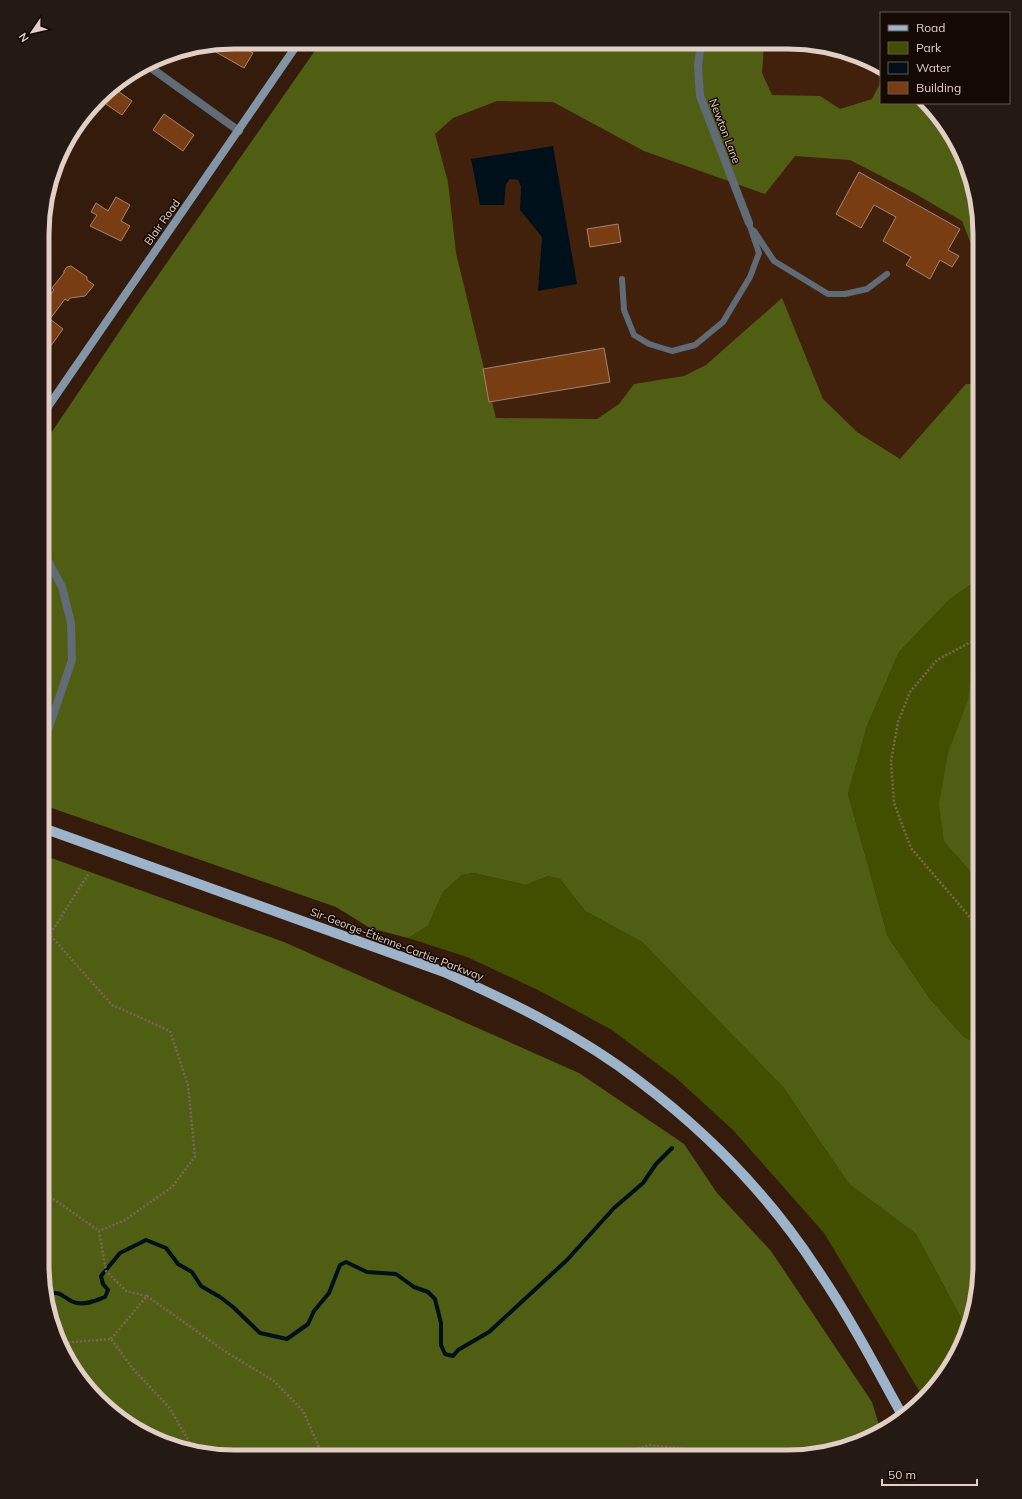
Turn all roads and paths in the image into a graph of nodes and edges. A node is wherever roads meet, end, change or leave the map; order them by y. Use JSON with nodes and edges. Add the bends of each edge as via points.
{"nodes":[{"id":1,"x":294,"y":49,"type":"edge"},
{"id":2,"x":700,"y":49,"type":"edge"},
{"id":3,"x":152,"y":68,"type":"edge"},
{"id":4,"x":238,"y":130,"type":"junction"},
{"id":5,"x":749,"y":223,"type":"junction"},
{"id":6,"x":887,"y":274,"type":"dead end"},
{"id":7,"x":622,"y":280,"type":"dead end"},
{"id":8,"x":49,"y":405,"type":"edge"},
{"id":9,"x":49,"y":563,"type":"edge"},
{"id":10,"x":973,"y":642,"type":"edge"},
{"id":11,"x":49,"y":727,"type":"edge"},
{"id":12,"x":49,"y":830,"type":"edge"},
{"id":13,"x":89,"y":873,"type":"dead end"},
{"id":14,"x":973,"y":920,"type":"edge"},
{"id":15,"x":49,"y":932,"type":"edge"},
{"id":16,"x":50,"y":935,"type":"junction"},
{"id":17,"x":49,"y":1197,"type":"edge"},
{"id":18,"x":98,"y":1231,"type":"junction"},
{"id":19,"x":147,"y":1296,"type":"junction"},
{"id":20,"x":111,"y":1339,"type":"junction"},
{"id":21,"x":66,"y":1343,"type":"edge"},
{"id":22,"x":900,"y":1412,"type":"edge"},
{"id":23,"x":191,"y":1445,"type":"edge"},
{"id":24,"x":320,"y":1450,"type":"edge"},
{"id":25,"x":632,"y":1450,"type":"edge"},
{"id":26,"x":695,"y":1450,"type":"edge"}],
"edges":[{"from":1,"to":4,"type":"street","name":"Blair Road"},
{"from":2,"to":5,"type":"street","name":"Newton Lane","via":[[698,66],[700,96]]},
{"from":3,"to":4,"type":"street"},
{"from":4,"to":8,"type":"street","name":"Blair Road"},
{"from":5,"to":6,"type":"lane","via":[[774,261],[828,294],[846,294],[867,289]]},
{"from":5,"to":7,"type":"lane","via":[[759,253],[750,277],[723,322],[695,345],[672,351],[649,344],[634,335],[624,310]]},
{"from":9,"to":11,"type":"street","via":[[62,587],[71,623],[72,660]]},
{"from":10,"to":14,"type":"path","via":[[937,660],[910,692],[898,722],[891,761],[894,803],[911,848]]},
{"from":12,"to":22,"type":"main road","name":"Sir-George-Étienne-Cartier Parkway","via":[[444,972],[500,996],[639,1080],[706,1137],[790,1231],[838,1301]]},
{"from":13,"to":16,"type":"path"},
{"from":15,"to":16,"type":"path"},
{"from":16,"to":18,"type":"path","via":[[112,1005],[170,1031],[188,1085],[195,1157],[172,1188],[125,1220]]},
{"from":17,"to":18,"type":"path"},
{"from":18,"to":19,"type":"path","via":[[106,1271],[126,1291]]},
{"from":19,"to":20,"type":"path"},
{"from":19,"to":24,"type":"path","via":[[229,1354],[274,1381],[303,1411]]},
{"from":20,"to":21,"type":"path"},
{"from":20,"to":23,"type":"path","via":[[134,1370],[169,1407]]},
{"from":25,"to":26,"type":"path","via":[[649,1445]]}]}
